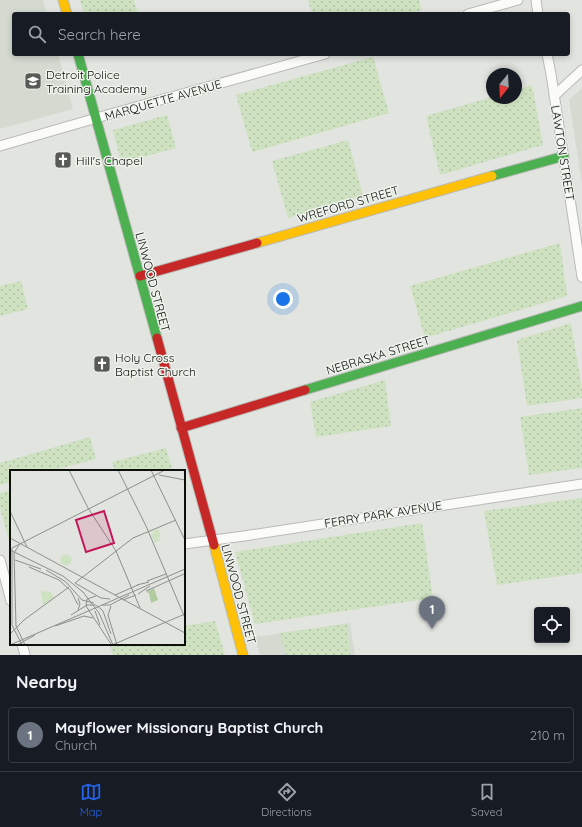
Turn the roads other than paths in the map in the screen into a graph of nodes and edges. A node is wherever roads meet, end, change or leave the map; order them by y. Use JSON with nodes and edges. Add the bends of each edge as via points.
{"nodes":[{"id":1,"x":63,"y":0,"type":"edge"},
{"id":2,"x":518,"y":0,"type":"edge"},
{"id":3,"x":536,"y":0,"type":"edge"},
{"id":4,"x":66,"y":12,"type":"edge"},
{"id":5,"x":475,"y":12,"type":"edge"},
{"id":6,"x":538,"y":12,"type":"edge"},
{"id":7,"x":79,"y":56,"type":"edge"},
{"id":8,"x":318,"y":56,"type":"edge"},
{"id":9,"x":547,"y":56,"type":"edge"},
{"id":10,"x":582,"y":70,"type":"edge"},
{"id":11,"x":554,"y":96,"type":"junction"},
{"id":12,"x":96,"y":119,"type":"junction"},
{"id":13,"x":0,"y":146,"type":"edge"},
{"id":14,"x":564,"y":156,"type":"junction"},
{"id":15,"x":140,"y":276,"type":"junction"},
{"id":16,"x":582,"y":277,"type":"edge"},
{"id":17,"x":582,"y":306,"type":"edge"},
{"id":18,"x":181,"y":428,"type":"junction"},
{"id":19,"x":582,"y":484,"type":"edge"},
{"id":20,"x":212,"y":540,"type":"junction"},
{"id":21,"x":185,"y":544,"type":"edge"},
{"id":22,"x":0,"y":560,"type":"edge"},
{"id":23,"x":5,"y":571,"type":"edge"},
{"id":24,"x":10,"y":597,"type":"edge"},
{"id":25,"x":22,"y":645,"type":"edge"},
{"id":26,"x":25,"y":655,"type":"edge"},
{"id":27,"x":243,"y":655,"type":"edge"}],
"edges":[{"from":1,"to":4,"type":"street"},
{"from":2,"to":5,"type":"street"},
{"from":3,"to":6,"type":"street"},
{"from":7,"to":12,"type":"street","name":"LINWOOD STREET"},
{"from":8,"to":12,"type":"street","name":"MARQUETTE AVENUE"},
{"from":9,"to":11,"type":"street","name":"LAWTON STREET"},
{"from":10,"to":11,"type":"street"},
{"from":11,"to":14,"type":"street","name":"LAWTON STREET"},
{"from":12,"to":13,"type":"street","name":"MARQUETTE AVENUE"},
{"from":12,"to":15,"type":"street","name":"LINWOOD STREET"},
{"from":14,"to":15,"type":"street","name":"WREFORD STREET"},
{"from":14,"to":16,"type":"street","name":"LAWTON STREET"},
{"from":15,"to":18,"type":"street","name":"LINWOOD STREET"},
{"from":17,"to":18,"type":"street","name":"NEBRASKA STREET"},
{"from":18,"to":20,"type":"street","name":"LINWOOD STREET"},
{"from":19,"to":20,"type":"street","name":"FERRY PARK AVENUE"},
{"from":20,"to":21,"type":"street","name":"FERRY PARK AVENUE"},
{"from":20,"to":27,"type":"street","name":"LINWOOD STREET"},
{"from":22,"to":23,"type":"street"},
{"from":23,"to":24,"type":"street"},
{"from":25,"to":26,"type":"street"}]}
